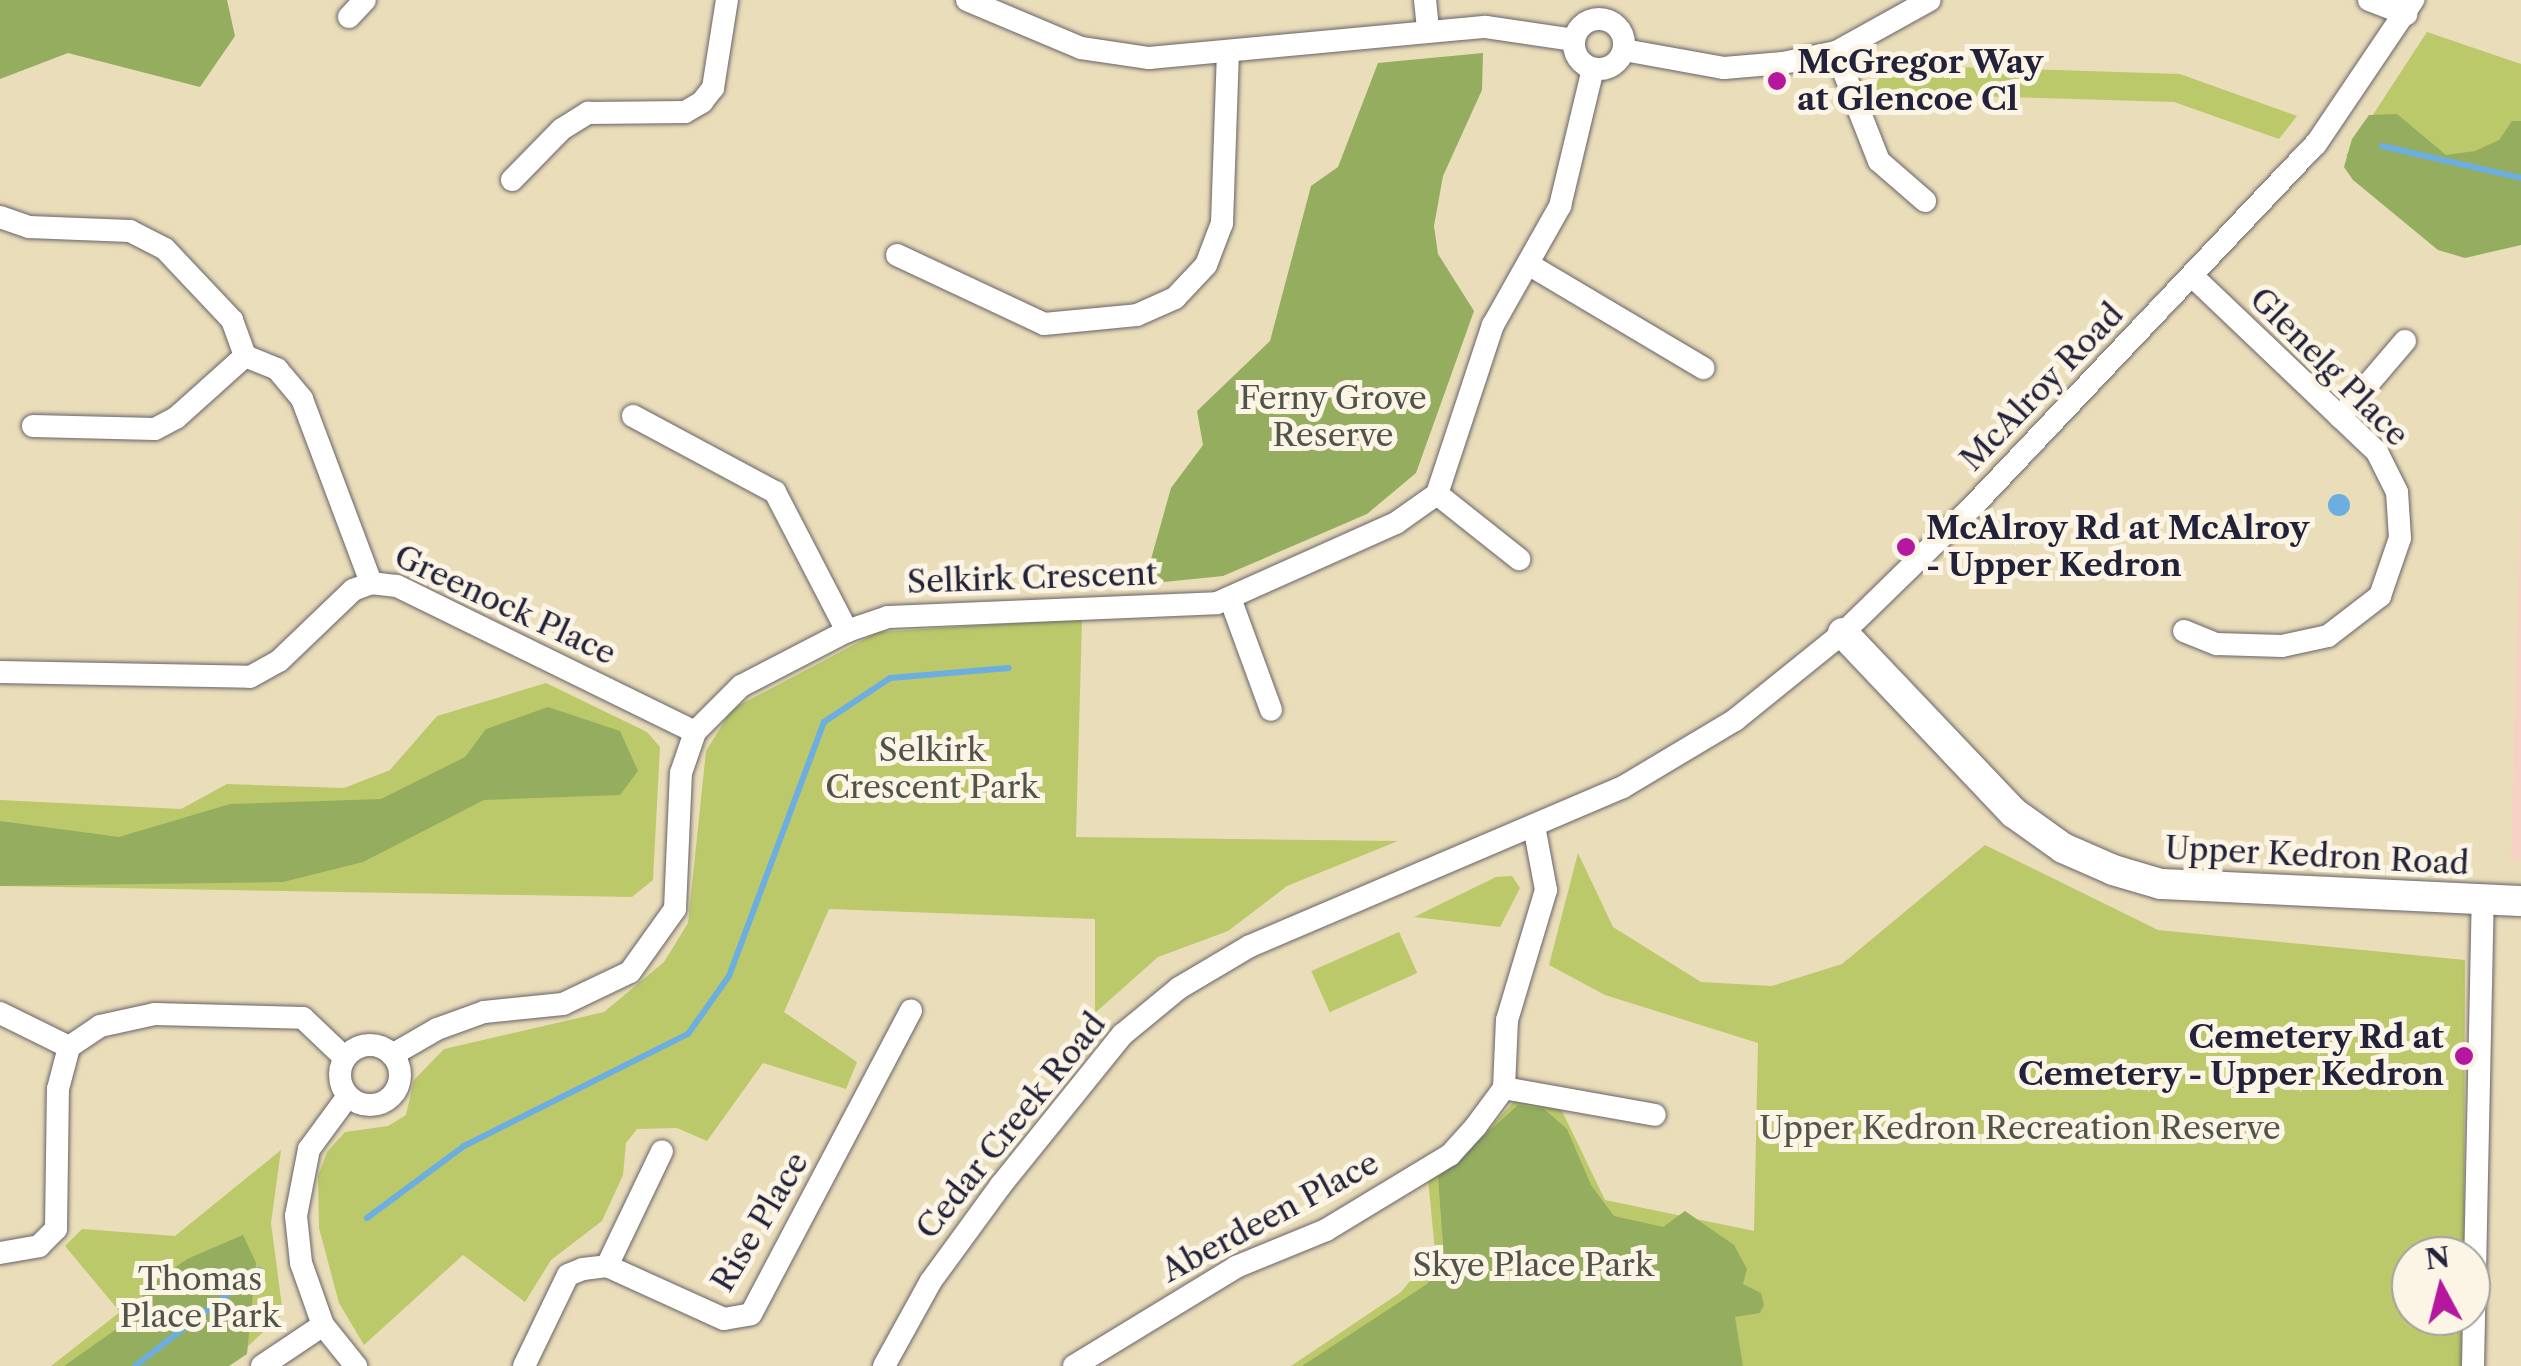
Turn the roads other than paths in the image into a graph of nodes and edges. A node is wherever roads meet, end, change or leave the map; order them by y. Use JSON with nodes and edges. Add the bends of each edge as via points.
{"nodes":[{"id":1,"x":727,"y":0,"type":"edge"},
{"id":2,"x":968,"y":0,"type":"edge"},
{"id":3,"x":1424,"y":0,"type":"edge"},
{"id":4,"x":1930,"y":0,"type":"edge"},
{"id":5,"x":2369,"y":0,"type":"edge"},
{"id":6,"x":2410,"y":7,"type":"edge"},
{"id":7,"x":1428,"y":30,"type":"junction"},
{"id":8,"x":1574,"y":40,"type":"junction"},
{"id":9,"x":1624,"y":50,"type":"junction"},
{"id":10,"x":1836,"y":52,"type":"junction"},
{"id":11,"x":1228,"y":53,"type":"junction"},
{"id":12,"x":1593,"y":68,"type":"junction"},
{"id":13,"x":512,"y":180,"type":"dead end"},
{"id":14,"x":1924,"y":200,"type":"dead end"},
{"id":15,"x":0,"y":218,"type":"edge"},
{"id":16,"x":897,"y":256,"type":"dead end"},
{"id":17,"x":1528,"y":264,"type":"junction"},
{"id":18,"x":2192,"y":276,"type":"junction"},
{"id":19,"x":2406,"y":341,"type":"dead end"},
{"id":20,"x":245,"y":356,"type":"junction"},
{"id":21,"x":1703,"y":368,"type":"dead end"},
{"id":22,"x":633,"y":416,"type":"dead end"},
{"id":23,"x":2340,"y":417,"type":"junction"},
{"id":24,"x":33,"y":426,"type":"dead end"},
{"id":25,"x":1437,"y":494,"type":"junction"},
{"id":26,"x":1519,"y":559,"type":"dead end"},
{"id":27,"x":371,"y":583,"type":"junction"},
{"id":28,"x":1230,"y":598,"type":"junction"},
{"id":29,"x":847,"y":631,"type":"junction"},
{"id":30,"x":2184,"y":631,"type":"dead end"},
{"id":31,"x":1843,"y":633,"type":"junction"},
{"id":32,"x":0,"y":672,"type":"edge"},
{"id":33,"x":1271,"y":710,"type":"dead end"},
{"id":34,"x":696,"y":732,"type":"junction"},
{"id":35,"x":1534,"y":826,"type":"junction"},
{"id":36,"x":1388,"y":887,"type":"joint"},
{"id":37,"x":2483,"y":900,"type":"junction"},
{"id":38,"x":2521,"y":901,"type":"edge"},
{"id":39,"x":911,"y":1011,"type":"dead end"},
{"id":40,"x":0,"y":1012,"type":"edge"},
{"id":41,"x":70,"y":1047,"type":"junction"},
{"id":42,"x":392,"y":1055,"type":"junction"},
{"id":43,"x":345,"y":1058,"type":"junction"},
{"id":44,"x":1504,"y":1088,"type":"junction"},
{"id":45,"x":348,"y":1096,"type":"junction"},
{"id":46,"x":1656,"y":1115,"type":"dead end"},
{"id":47,"x":662,"y":1150,"type":"dead end"},
{"id":48,"x":0,"y":1254,"type":"edge"},
{"id":49,"x":608,"y":1266,"type":"junction"},
{"id":50,"x":323,"y":1325,"type":"junction"},
{"id":51,"x":262,"y":1366,"type":"edge"},
{"id":52,"x":356,"y":1366,"type":"edge"},
{"id":53,"x":524,"y":1366,"type":"edge"},
{"id":54,"x":884,"y":1366,"type":"edge"},
{"id":55,"x":1074,"y":1366,"type":"edge"},
{"id":56,"x":2473,"y":1366,"type":"edge"}],
"edges":[{"from":1,"to":13,"type":"street","via":[[713,88],[702,102],[676,113],[588,113],[562,129]]},
{"from":2,"to":11,"type":"street","via":[[1081,48],[1149,58]]},
{"from":3,"to":7,"type":"street"},
{"from":4,"to":10,"type":"street"},
{"from":5,"to":6,"type":"street"},
{"from":6,"to":18,"type":"street","name":"McAlroy Road","via":[[2328,129]]},
{"from":7,"to":8,"type":"street","via":[[1510,28]]},
{"from":7,"to":11,"type":"street"},
{"from":8,"to":9,"type":"street","via":[[1586,22],[1607,20],[1623,34]]},
{"from":8,"to":12,"type":"street","via":[[1578,58]]},
{"from":9,"to":10,"type":"street","via":[[1740,68]]},
{"from":9,"to":12,"type":"street","via":[[1613,66]]},
{"from":10,"to":14,"type":"street","via":[[1879,162]]},
{"from":11,"to":16,"type":"street","via":[[1222,223],[1206,264],[1175,298],[1137,315],[1044,324]]},
{"from":12,"to":17,"type":"street","via":[[1560,206]]},
{"from":15,"to":20,"type":"street","via":[[29,227],[130,230],[154,240],[232,320]]},
{"from":17,"to":21,"type":"street"},
{"from":17,"to":25,"type":"street","via":[[1493,325]]},
{"from":18,"to":23,"type":"street","name":"Glenelg Place"},
{"from":18,"to":31,"type":"street","name":"McAlroy Road"},
{"from":19,"to":23,"type":"street"},
{"from":20,"to":24,"type":"street","via":[[176,418],[154,429]]},
{"from":20,"to":27,"type":"street","name":"Greenock Place","via":[[276,369],[302,399]]},
{"from":22,"to":29,"type":"street","via":[[775,492]]},
{"from":23,"to":30,"type":"street","name":"Glenelg Place","via":[[2377,452],[2397,492],[2400,538],[2380,596],[2344,628],[2299,644],[2217,644]]},
{"from":25,"to":26,"type":"street"},
{"from":25,"to":28,"type":"street","name":"Selkirk Crescent","via":[[1396,523]]},
{"from":27,"to":32,"type":"street","via":[[353,590],[279,661],[250,677]]},
{"from":27,"to":34,"type":"street","name":"Greenock Place","via":[[396,586]]},
{"from":28,"to":29,"type":"street","name":"Selkirk Crescent","via":[[1202,605],[902,616]]},
{"from":28,"to":33,"type":"street"},
{"from":29,"to":34,"type":"street","name":"Selkirk Crescent","via":[[727,695]]},
{"from":31,"to":35,"type":"street","name":"McAlroy Road","via":[[1684,754]]},
{"from":31,"to":37,"type":"main road","name":"Upper Kedron Road","via":[[2014,813],[2063,848],[2113,870],[2161,884]]},
{"from":34,"to":42,"type":"street","name":"Selkirk Crescent","via":[[682,773],[674,908],[630,972],[563,1004],[484,1012],[437,1028]]},
{"from":35,"to":36,"type":"street","name":"McAlroy Road"},
{"from":35,"to":44,"type":"street","via":[[1546,890],[1507,1020]]},
{"from":36,"to":54,"type":"street","name":"Cedar Creek Road","via":[[1224,959],[1122,1035],[942,1264]]},
{"from":37,"to":38,"type":"main road","name":"Upper Kedron Road"},
{"from":37,"to":56,"type":"street"},
{"from":39,"to":49,"type":"street","name":"Rise Place","via":[[751,1314],[724,1319]]},
{"from":40,"to":41,"type":"street"},
{"from":41,"to":43,"type":"street","via":[[100,1026],[155,1014],[261,1014],[303,1018]]},
{"from":41,"to":48,"type":"street","via":[[58,1089],[56,1229],[39,1246]]},
{"from":42,"to":43,"type":"street","via":[[368,1045]]},
{"from":42,"to":45,"type":"street","via":[[400,1074],[394,1094],[366,1105]]},
{"from":43,"to":45,"type":"street","via":[[340,1078]]},
{"from":44,"to":46,"type":"street"},
{"from":44,"to":55,"type":"street","name":"Aberdeen Place","via":[[1450,1155],[1302,1244],[1236,1267]]},
{"from":45,"to":50,"type":"street","via":[[309,1150],[298,1182],[301,1263]]},
{"from":47,"to":49,"type":"street"},
{"from":49,"to":53,"type":"street","via":[[568,1275]]},
{"from":50,"to":51,"type":"street"},
{"from":50,"to":52,"type":"street"}]}
